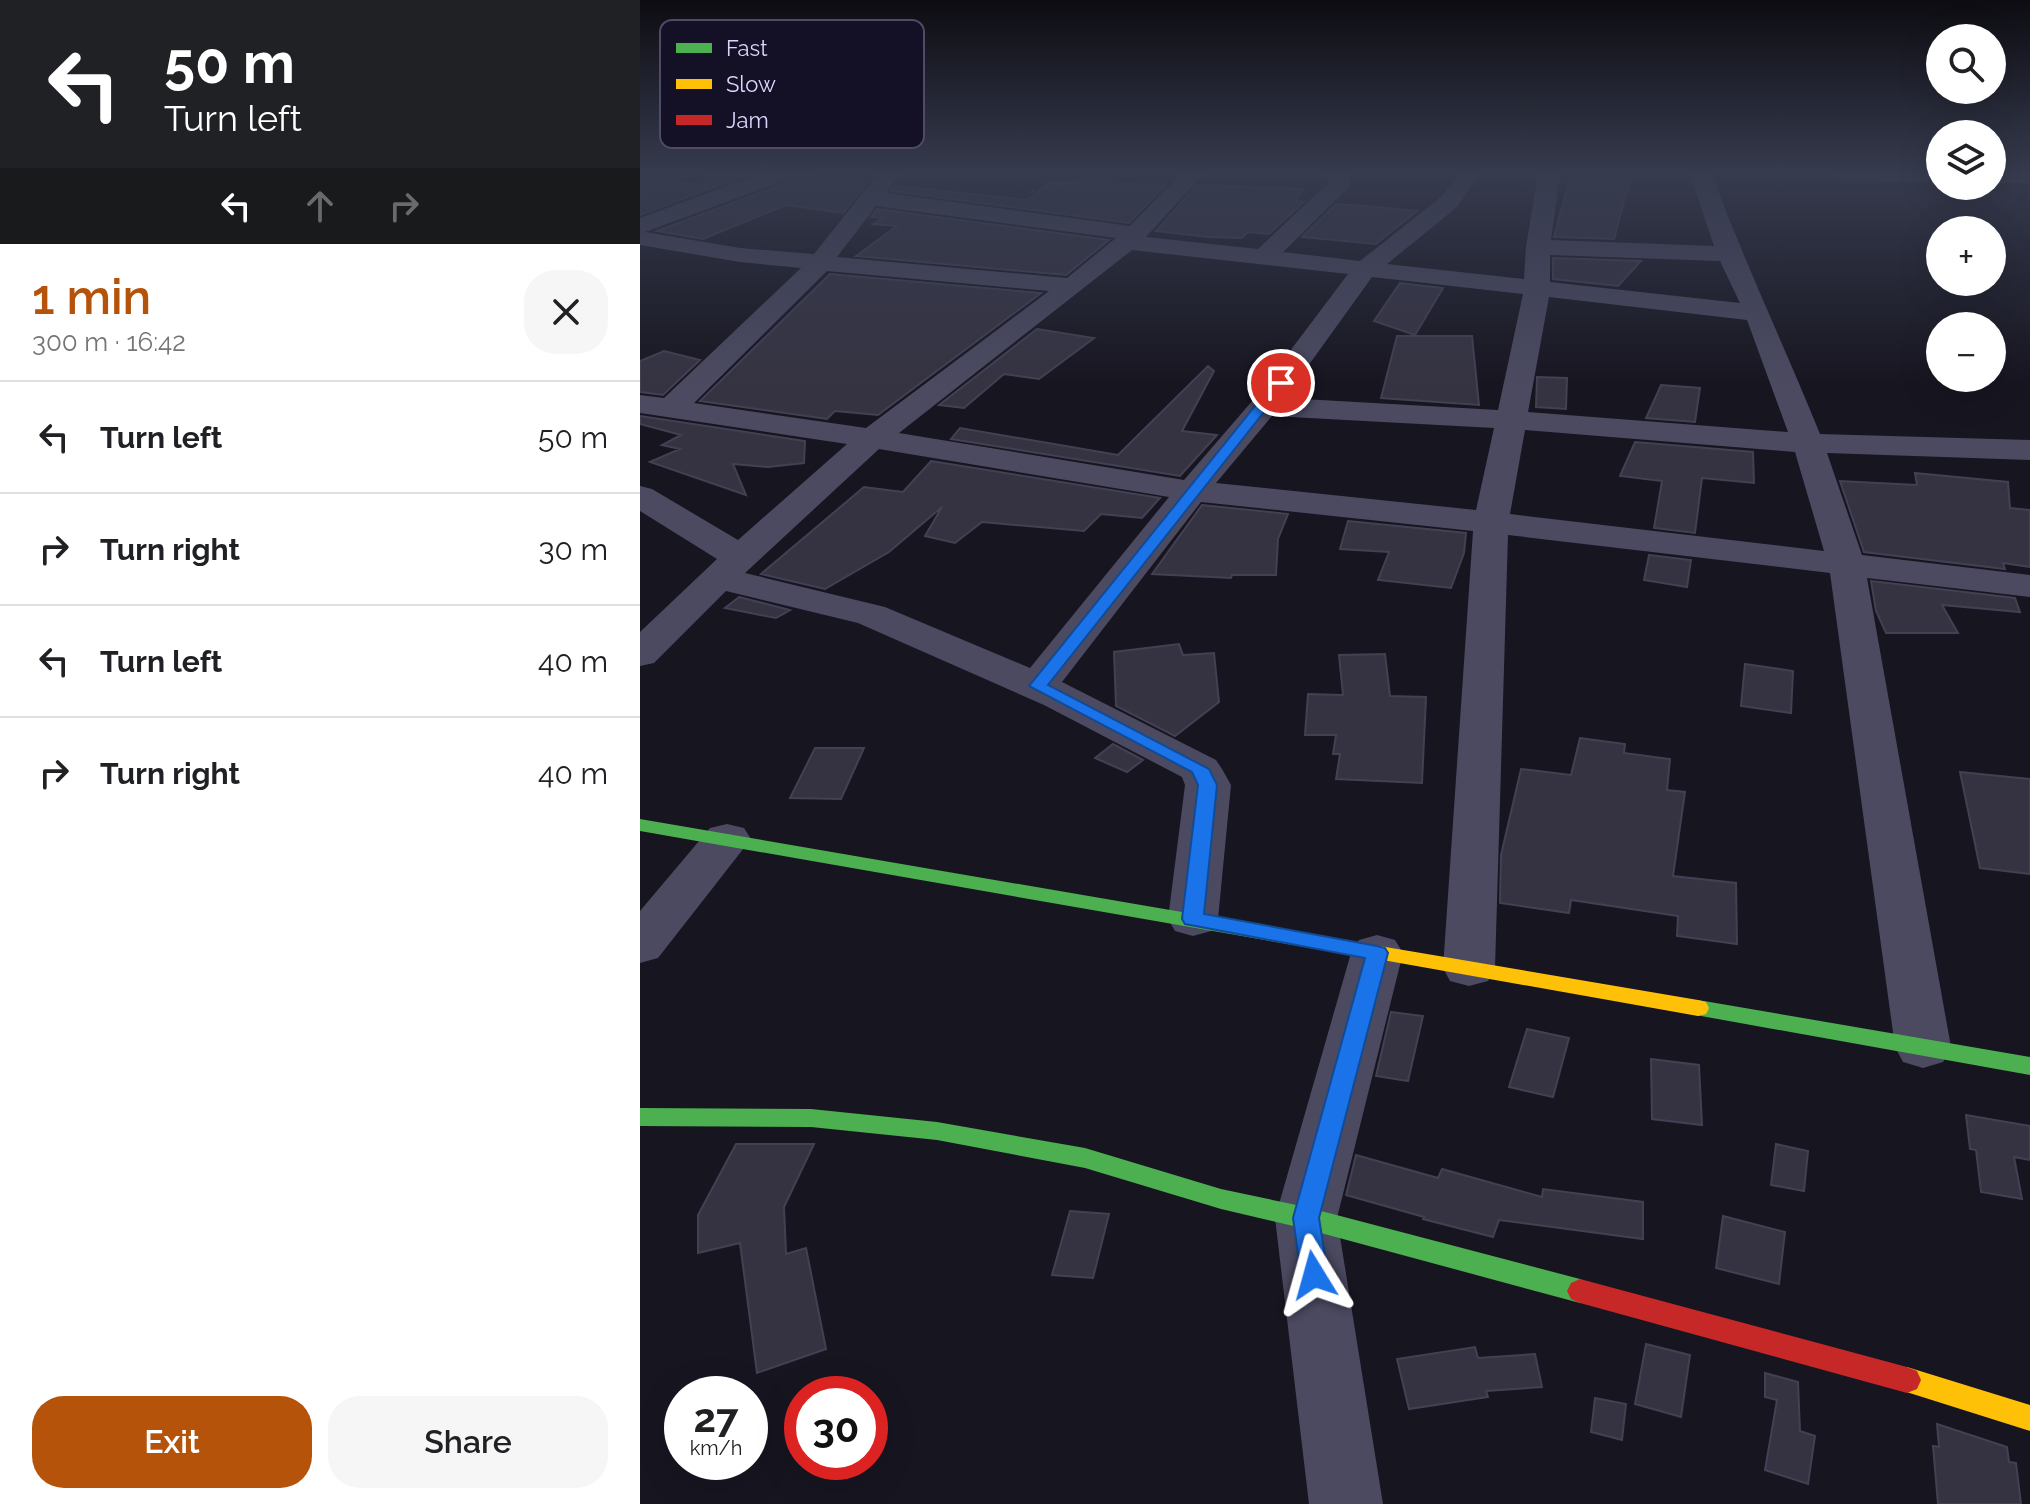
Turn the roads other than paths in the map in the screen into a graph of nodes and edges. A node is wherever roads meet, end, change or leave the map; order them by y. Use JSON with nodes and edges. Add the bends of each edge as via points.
{"nodes":[{"id":1,"x":676,"y":244,"type":"edge"},
{"id":2,"x":833,"y":244,"type":"edge"},
{"id":3,"x":1124,"y":244,"type":"edge"},
{"id":4,"x":1173,"y":244,"type":"edge"},
{"id":5,"x":1277,"y":244,"type":"edge"},
{"id":6,"x":1396,"y":244,"type":"edge"},
{"id":7,"x":1726,"y":244,"type":"edge"},
{"id":8,"x":1538,"y":247,"type":"joint"},
{"id":9,"x":1729,"y":254,"type":"junction"},
{"id":10,"x":1263,"y":258,"type":"junction"},
{"id":11,"x":820,"y":264,"type":"junction"},
{"id":12,"x":1364,"y":270,"type":"junction"},
{"id":13,"x":1073,"y":286,"type":"junction"},
{"id":14,"x":1537,"y":290,"type":"junction"},
{"id":15,"x":1758,"y":313,"type":"junction"},
{"id":16,"x":1264,"y":406,"type":"junction"},
{"id":17,"x":655,"y":407,"type":"edge"},
{"id":18,"x":1510,"y":420,"type":"junction"},
{"id":19,"x":872,"y":438,"type":"junction"},
{"id":20,"x":1808,"y":443,"type":"junction"},
{"id":21,"x":2030,"y":450,"type":"edge"},
{"id":22,"x":1192,"y":491,"type":"junction"},
{"id":23,"x":640,"y":496,"type":"edge"},
{"id":24,"x":1491,"y":522,"type":"junction"},
{"id":25,"x":1847,"y":566,"type":"junction"},
{"id":26,"x":729,"y":568,"type":"junction"},
{"id":27,"x":2030,"y":586,"type":"edge"},
{"id":28,"x":640,"y":654,"type":"edge"},
{"id":29,"x":1038,"y":686,"type":"junction"},
{"id":30,"x":640,"y":825,"type":"edge"},
{"id":31,"x":727,"y":839,"type":"junction"},
{"id":32,"x":1193,"y":919,"type":"junction"},
{"id":33,"x":640,"y":945,"type":"edge"},
{"id":34,"x":1377,"y":953,"type":"junction"},
{"id":35,"x":1469,"y":968,"type":"junction"},
{"id":36,"x":1923,"y":1047,"type":"junction"},
{"id":37,"x":2030,"y":1066,"type":"edge"},
{"id":38,"x":640,"y":1117,"type":"edge"},
{"id":39,"x":1306,"y":1218,"type":"junction"},
{"id":40,"x":2030,"y":1418,"type":"edge"},
{"id":41,"x":1346,"y":1504,"type":"edge"}],
"edges":[{"from":1,"to":11,"type":"street"},
{"from":2,"to":11,"type":"street"},
{"from":3,"to":13,"type":"street"},
{"from":4,"to":10,"type":"street"},
{"from":5,"to":10,"type":"street"},
{"from":6,"to":12,"type":"street"},
{"from":7,"to":9,"type":"street"},
{"from":8,"to":9,"type":"street"},
{"from":8,"to":14,"type":"street"},
{"from":9,"to":15,"type":"street"},
{"from":10,"to":12,"type":"street"},
{"from":11,"to":13,"type":"street"},
{"from":11,"to":17,"type":"street"},
{"from":12,"to":14,"type":"street"},
{"from":12,"to":16,"type":"street"},
{"from":13,"to":19,"type":"street"},
{"from":14,"to":15,"type":"street"},
{"from":14,"to":18,"type":"street"},
{"from":15,"to":20,"type":"street"},
{"from":16,"to":18,"type":"street"},
{"from":16,"to":22,"type":"street"},
{"from":17,"to":19,"type":"street"},
{"from":18,"to":20,"type":"street"},
{"from":18,"to":24,"type":"street"},
{"from":19,"to":22,"type":"street"},
{"from":19,"to":26,"type":"street"},
{"from":20,"to":21,"type":"street"},
{"from":20,"to":25,"type":"street"},
{"from":22,"to":24,"type":"street"},
{"from":22,"to":29,"type":"street"},
{"from":23,"to":26,"type":"street"},
{"from":24,"to":25,"type":"street"},
{"from":24,"to":35,"type":"street"},
{"from":25,"to":27,"type":"street"},
{"from":25,"to":36,"type":"street"},
{"from":26,"to":28,"type":"street"},
{"from":26,"to":29,"type":"street","via":[[871,615]]},
{"from":29,"to":32,"type":"street","via":[[1200,769],[1208,785]]},
{"from":30,"to":31,"type":"main road"},
{"from":31,"to":32,"type":"main road"},
{"from":31,"to":33,"type":"street"},
{"from":32,"to":34,"type":"main road"},
{"from":34,"to":35,"type":"main road"},
{"from":34,"to":39,"type":"street"},
{"from":35,"to":36,"type":"main road"},
{"from":36,"to":37,"type":"main road"},
{"from":38,"to":39,"type":"main road","via":[[811,1118],[937,1131],[1085,1158]]},
{"from":39,"to":40,"type":"main road","via":[[1860,1365]]},
{"from":39,"to":41,"type":"street"}]}
